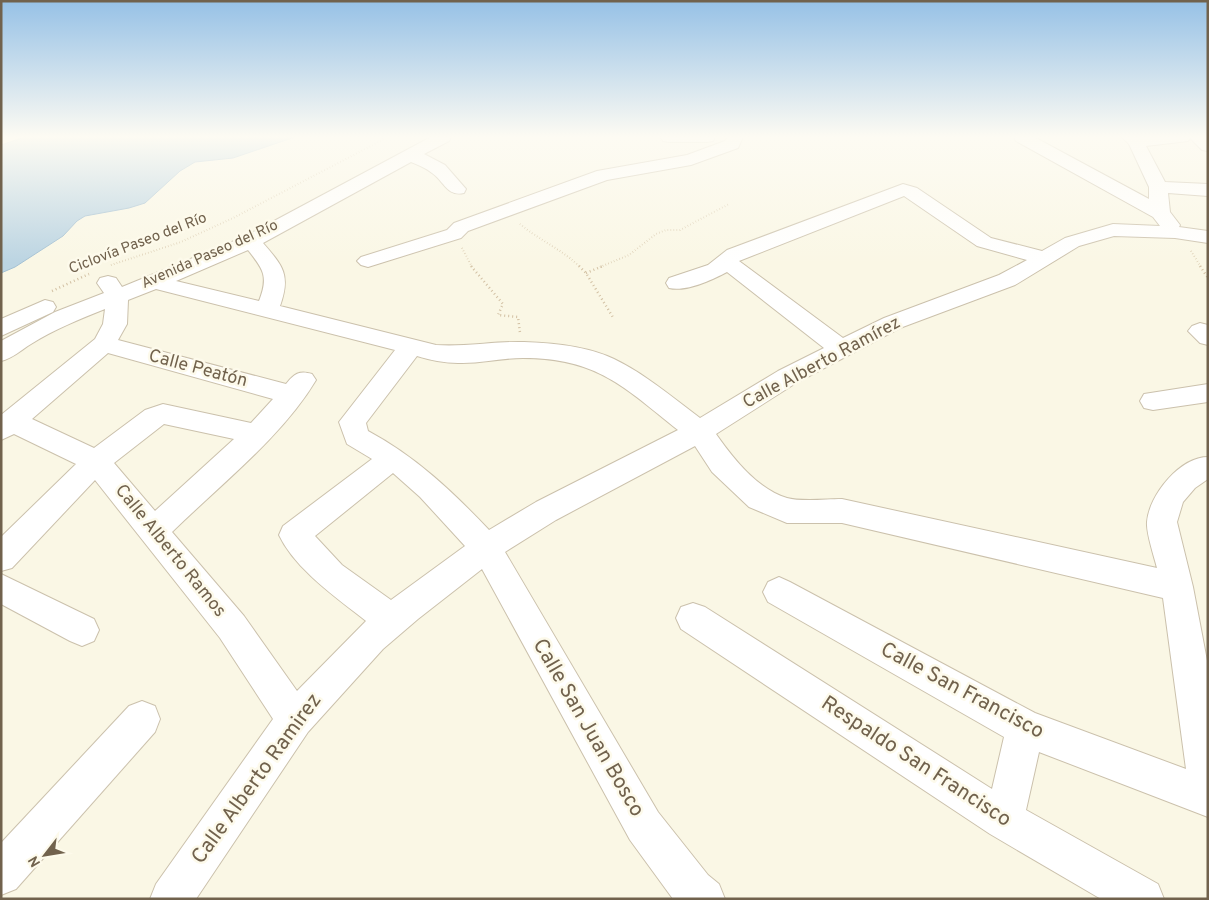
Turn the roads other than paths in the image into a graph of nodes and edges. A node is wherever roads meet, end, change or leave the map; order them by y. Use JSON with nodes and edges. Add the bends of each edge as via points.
{"nodes":[{"id":1,"x":340,"y":179,"type":"edge"},
{"id":2,"x":354,"y":179,"type":"edge"},
{"id":3,"x":448,"y":179,"type":"edge"},
{"id":4,"x":592,"y":179,"type":"edge"},
{"id":5,"x":1093,"y":179,"type":"edge"},
{"id":6,"x":1153,"y":179,"type":"edge"},
{"id":7,"x":1158,"y":188,"type":"junction"},
{"id":8,"x":457,"y":189,"type":"dead end"},
{"id":9,"x":1208,"y":190,"type":"edge"},
{"id":10,"x":1168,"y":223,"type":"junction"},
{"id":11,"x":1208,"y":237,"type":"edge"},
{"id":12,"x":251,"y":241,"type":"junction"},
{"id":13,"x":1044,"y":258,"type":"junction"},
{"id":14,"x":368,"y":261,"type":"dead end"},
{"id":15,"x":728,"y":262,"type":"junction"},
{"id":16,"x":105,"y":280,"type":"junction"},
{"id":17,"x":154,"y":282,"type":"junction"},
{"id":18,"x":677,"y":283,"type":"dead end"},
{"id":19,"x":267,"y":310,"type":"junction"},
{"id":20,"x":1,"y":328,"type":"edge"},
{"id":21,"x":104,"y":344,"type":"junction"},
{"id":22,"x":411,"y":347,"type":"junction"},
{"id":23,"x":840,"y":349,"type":"junction"},
{"id":24,"x":1,"y":352,"type":"edge"},
{"id":25,"x":1208,"y":393,"type":"edge"},
{"id":26,"x":1153,"y":401,"type":"dead end"},
{"id":27,"x":7,"y":426,"type":"edge"},
{"id":28,"x":699,"y":431,"type":"junction"},
{"id":29,"x":256,"y":434,"type":"junction"},
{"id":30,"x":394,"y":458,"type":"junction"},
{"id":31,"x":96,"y":461,"type":"junction"},
{"id":32,"x":1208,"y":468,"type":"edge"},
{"id":33,"x":153,"y":531,"type":"junction"},
{"id":34,"x":486,"y":548,"type":"junction"},
{"id":35,"x":1,"y":558,"type":"edge"},
{"id":36,"x":1177,"y":587,"type":"junction"},
{"id":37,"x":1,"y":588,"type":"edge"},
{"id":38,"x":779,"y":592,"type":"dead end"},
{"id":39,"x":693,"y":618,"type":"dead end"},
{"id":40,"x":392,"y":620,"type":"junction"},
{"id":41,"x":82,"y":630,"type":"dead end"},
{"id":42,"x":1200,"y":678,"type":"edge"},
{"id":43,"x":142,"y":719,"type":"dead end"},
{"id":44,"x":295,"y":719,"type":"junction"},
{"id":45,"x":1025,"y":728,"type":"junction"},
{"id":46,"x":1208,"y":789,"type":"edge"},
{"id":47,"x":1208,"y":797,"type":"edge"},
{"id":48,"x":1004,"y":820,"type":"junction"},
{"id":49,"x":2,"y":873,"type":"edge"},
{"id":50,"x":171,"y":899,"type":"edge"},
{"id":51,"x":704,"y":899,"type":"edge"},
{"id":52,"x":1143,"y":899,"type":"edge"}],
"edges":[{"from":1,"to":16,"type":"street","name":"Avenida Paseo del Río","via":[[203,245]]},
{"from":2,"to":12,"type":"street","name":"Avenida Paseo del Río"},
{"from":3,"to":8,"type":"street"},
{"from":4,"to":14,"type":"street","via":[[461,228],[454,234]]},
{"from":5,"to":10,"type":"street"},
{"from":6,"to":7,"type":"street"},
{"from":7,"to":9,"type":"street"},
{"from":7,"to":10,"type":"street"},
{"from":10,"to":11,"type":"street"},
{"from":10,"to":13,"type":"street","name":"Calle Alberto Ramírez","via":[[1113,230],[1072,242]]},
{"from":12,"to":17,"type":"street","name":"Avenida Paseo del Río"},
{"from":12,"to":19,"type":"street","via":[[273,269],[276,279],[276,289]]},
{"from":13,"to":15,"type":"street","via":[[984,242],[903,190],[734,254]]},
{"from":13,"to":23,"type":"street","name":"Calle Alberto Ramírez","via":[[1007,280],[892,323]]},
{"from":15,"to":18,"type":"street","via":[[713,271]]},
{"from":15,"to":23,"type":"street"},
{"from":16,"to":17,"type":"street","name":"Avenida Paseo del Río"},
{"from":16,"to":20,"type":"street","name":"Avenida Paseo del Río"},
{"from":16,"to":21,"type":"street","via":[[115,324]]},
{"from":16,"to":24,"type":"street","name":"Avenida Paseo del Río","via":[[63,317]]},
{"from":17,"to":19,"type":"street"},
{"from":19,"to":22,"type":"street"},
{"from":21,"to":27,"type":"street"},
{"from":21,"to":29,"type":"street","name":"Calle Peatón","via":[[298,388]]},
{"from":22,"to":28,"type":"street","via":[[459,355],[523,350],[573,354],[604,364],[629,378]]},
{"from":22,"to":30,"type":"street","name":"Calle San Juan Bosco","via":[[352,422],[357,437]]},
{"from":23,"to":28,"type":"street","name":"Calle Alberto Ramírez"},
{"from":25,"to":26,"type":"street"},
{"from":27,"to":31,"type":"street","name":"Calle Alberto Ramos"},
{"from":28,"to":34,"type":"street","name":"Calle Alberto Ramírez","via":[[546,511]]},
{"from":28,"to":36,"type":"street","via":[[722,464],[759,500],[787,510],[842,511]]},
{"from":29,"to":31,"type":"street","via":[[164,414]]},
{"from":29,"to":33,"type":"street"},
{"from":30,"to":34,"type":"street","name":"Calle San Juan Bosco","via":[[452,511]]},
{"from":30,"to":40,"type":"street","via":[[294,535],[331,575]]},
{"from":31,"to":33,"type":"street","name":"Calle Alberto Ramos"},
{"from":31,"to":35,"type":"street"},
{"from":32,"to":36,"type":"street","via":[[1202,468],[1175,491],[1162,522]]},
{"from":33,"to":44,"type":"street","name":"Calle Alberto Ramos","via":[[232,627]]},
{"from":34,"to":40,"type":"street","name":"Calle Alberto Ramirez"},
{"from":34,"to":51,"type":"street","name":"Calle San Juan Bosco","via":[[644,826],[693,890]]},
{"from":36,"to":42,"type":"street"},
{"from":37,"to":41,"type":"street"},
{"from":38,"to":45,"type":"street","name":"Calle San Francisco"},
{"from":39,"to":48,"type":"street","name":"Respaldo San Francisco"},
{"from":40,"to":44,"type":"street","name":"Calle Alberto Ramirez","via":[[344,665]]},
{"from":42,"to":46,"type":"street"},
{"from":43,"to":49,"type":"street"},
{"from":44,"to":50,"type":"street","name":"Calle Alberto Ramirez"},
{"from":45,"to":47,"type":"street","name":"Calle San Francisco"},
{"from":45,"to":48,"type":"street"},
{"from":48,"to":52,"type":"street","name":"Respaldo San Francisco"}]}
